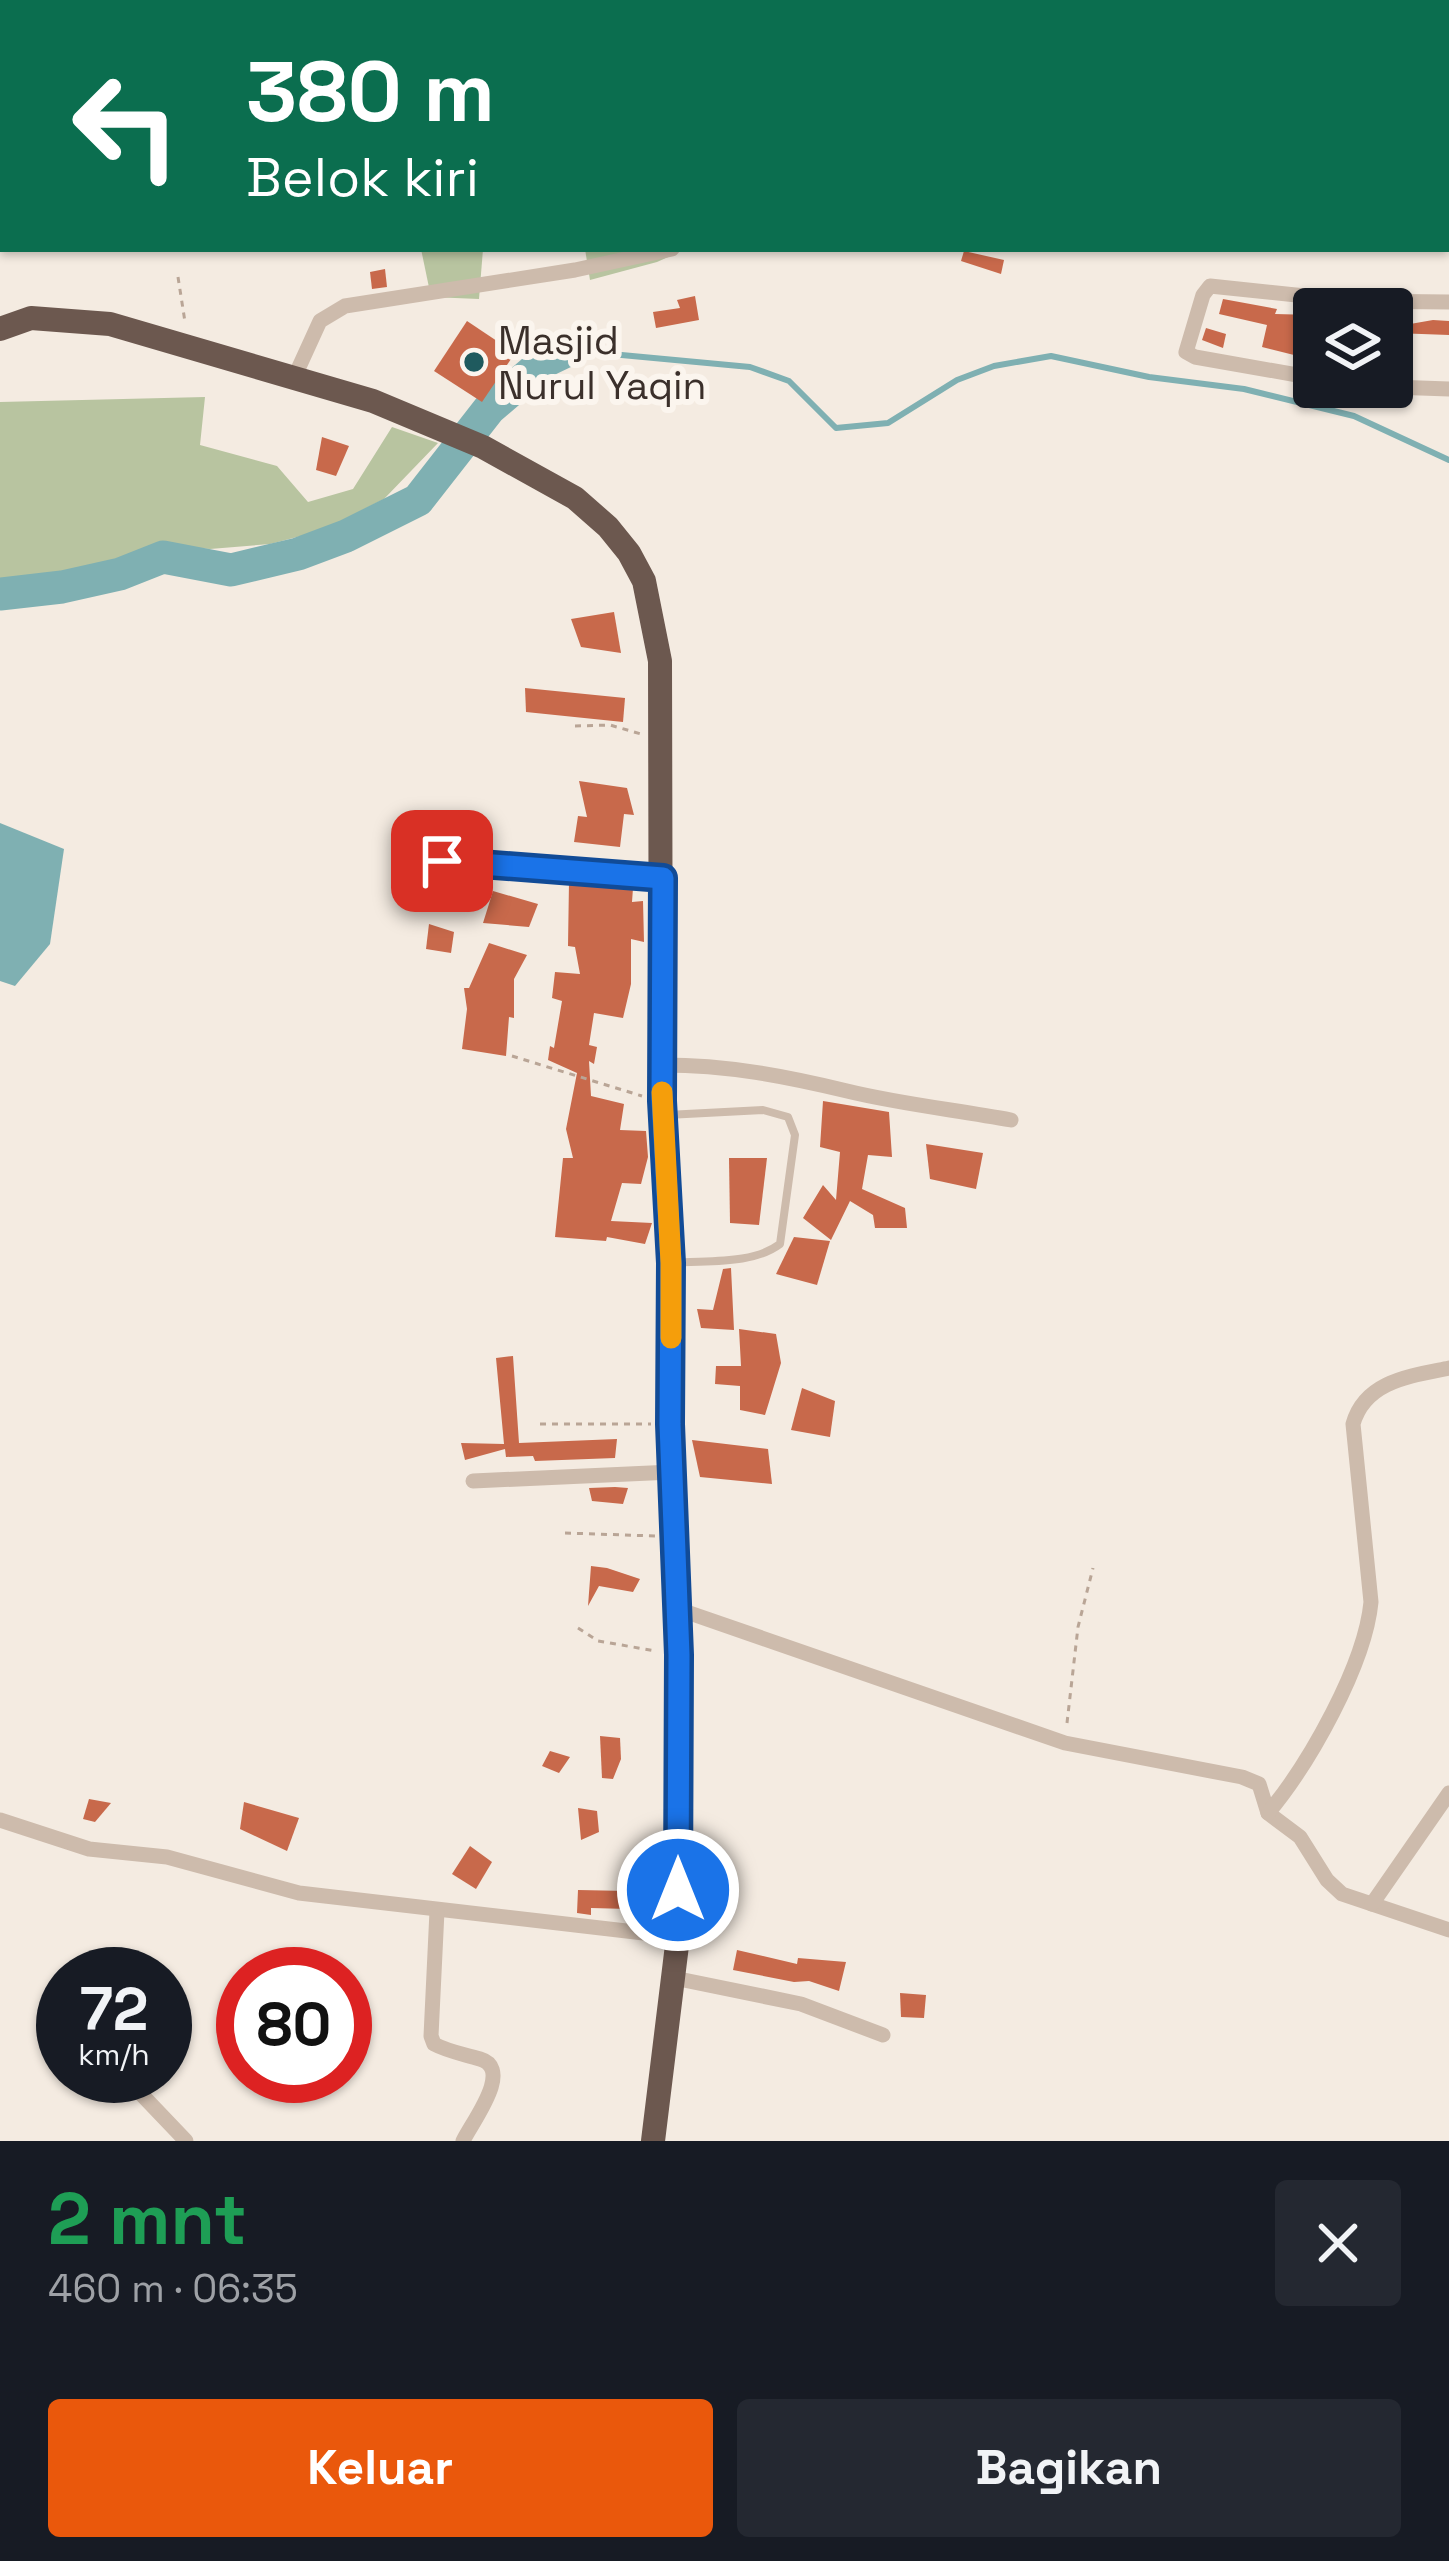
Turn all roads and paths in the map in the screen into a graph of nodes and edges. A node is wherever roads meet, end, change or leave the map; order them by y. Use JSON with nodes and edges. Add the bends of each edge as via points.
{"nodes":[{"id":1,"x":659,"y":252,"type":"edge"},
{"id":2,"x":178,"y":277,"type":"dead end"},
{"id":3,"x":1293,"y":295,"type":"edge"},
{"id":4,"x":1413,"y":302,"type":"edge"},
{"id":5,"x":1449,"y":302,"type":"edge"},
{"id":6,"x":0,"y":329,"type":"edge"},
{"id":7,"x":189,"y":347,"type":"junction"},
{"id":8,"x":1293,"y":374,"type":"edge"},
{"id":9,"x":294,"y":378,"type":"junction"},
{"id":10,"x":1413,"y":388,"type":"edge"},
{"id":11,"x":1449,"y":389,"type":"edge"},
{"id":12,"x":575,"y":726,"type":"dead end"},
{"id":13,"x":660,"y":739,"type":"junction"},
{"id":14,"x":403,"y":857,"type":"dead end"},
{"id":15,"x":663,"y":878,"type":"junction"},
{"id":16,"x":512,"y":1056,"type":"dead end"},
{"id":17,"x":663,"y":1065,"type":"junction"},
{"id":18,"x":663,"y":1108,"type":"junction"},
{"id":19,"x":1011,"y":1120,"type":"dead end"},
{"id":20,"x":671,"y":1263,"type":"junction"},
{"id":21,"x":1449,"y":1368,"type":"edge"},
{"id":22,"x":540,"y":1424,"type":"dead end"},
{"id":23,"x":670,"y":1424,"type":"junction"},
{"id":24,"x":672,"y":1472,"type":"junction"},
{"id":25,"x":472,"y":1481,"type":"dead end"},
{"id":26,"x":565,"y":1534,"type":"dead end"},
{"id":27,"x":674,"y":1537,"type":"junction"},
{"id":28,"x":1093,"y":1568,"type":"dead end"},
{"id":29,"x":678,"y":1609,"type":"junction"},
{"id":30,"x":578,"y":1628,"type":"dead end"},
{"id":31,"x":679,"y":1655,"type":"junction"},
{"id":32,"x":1065,"y":1743,"type":"junction"},
{"id":33,"x":1449,"y":1793,"type":"edge"},
{"id":34,"x":1268,"y":1813,"type":"junction"},
{"id":35,"x":0,"y":1820,"type":"edge"},
{"id":36,"x":1372,"y":1904,"type":"junction"},
{"id":37,"x":437,"y":1911,"type":"junction"},
{"id":38,"x":1449,"y":1930,"type":"edge"},
{"id":39,"x":678,"y":1937,"type":"junction"},
{"id":40,"x":674,"y":1978,"type":"junction"},
{"id":41,"x":883,"y":2035,"type":"dead end"},
{"id":42,"x":150,"y":2103,"type":"edge"},
{"id":43,"x":186,"y":2141,"type":"edge"},
{"id":44,"x":463,"y":2141,"type":"edge"},
{"id":45,"x":653,"y":2141,"type":"edge"}],
"edges":[{"from":1,"to":9,"type":"street","via":[[345,306],[320,321]]},
{"from":2,"to":7,"type":"path"},
{"from":3,"to":8,"type":"street","via":[[1210,286],[1186,352]]},
{"from":4,"to":5,"type":"street"},
{"from":6,"to":7,"type":"highway","via":[[67,318]]},
{"from":7,"to":9,"type":"highway"},
{"from":9,"to":13,"type":"highway","via":[[374,400],[575,498],[629,553],[644,581],[660,661]]},
{"from":10,"to":11,"type":"street"},
{"from":12,"to":13,"type":"path","via":[[610,725]]},
{"from":13,"to":15,"type":"highway"},
{"from":14,"to":15,"type":"street"},
{"from":15,"to":17,"type":"highway"},
{"from":16,"to":18,"type":"path"},
{"from":17,"to":18,"type":"highway"},
{"from":17,"to":19,"type":"street","via":[[804,1078]]},
{"from":18,"to":20,"type":"highway"},
{"from":18,"to":20,"type":"lane","via":[[763,1110],[788,1117],[795,1135],[780,1244],[743,1258]]},
{"from":20,"to":23,"type":"highway"},
{"from":21,"to":34,"type":"street","via":[[1394,1381],[1357,1408],[1369,1627],[1307,1759]]},
{"from":22,"to":23,"type":"path"},
{"from":23,"to":24,"type":"highway"},
{"from":24,"to":25,"type":"street"},
{"from":24,"to":27,"type":"highway"},
{"from":26,"to":27,"type":"path"},
{"from":27,"to":29,"type":"highway"},
{"from":28,"to":32,"type":"path"},
{"from":29,"to":31,"type":"highway"},
{"from":29,"to":32,"type":"street"},
{"from":30,"to":31,"type":"path","via":[[598,1641]]},
{"from":31,"to":39,"type":"highway"},
{"from":32,"to":34,"type":"street","via":[[1242,1778],[1259,1784]]},
{"from":33,"to":36,"type":"street"},
{"from":34,"to":36,"type":"street","via":[[1300,1837],[1342,1894]]},
{"from":35,"to":37,"type":"street","via":[[89,1849],[166,1857],[299,1893]]},
{"from":36,"to":38,"type":"street"},
{"from":37,"to":39,"type":"street"},
{"from":37,"to":44,"type":"street","via":[[430,2036],[494,2069]]},
{"from":39,"to":40,"type":"highway"},
{"from":40,"to":41,"type":"street","via":[[801,2004]]},
{"from":40,"to":45,"type":"highway"},
{"from":42,"to":43,"type":"street"}]}
